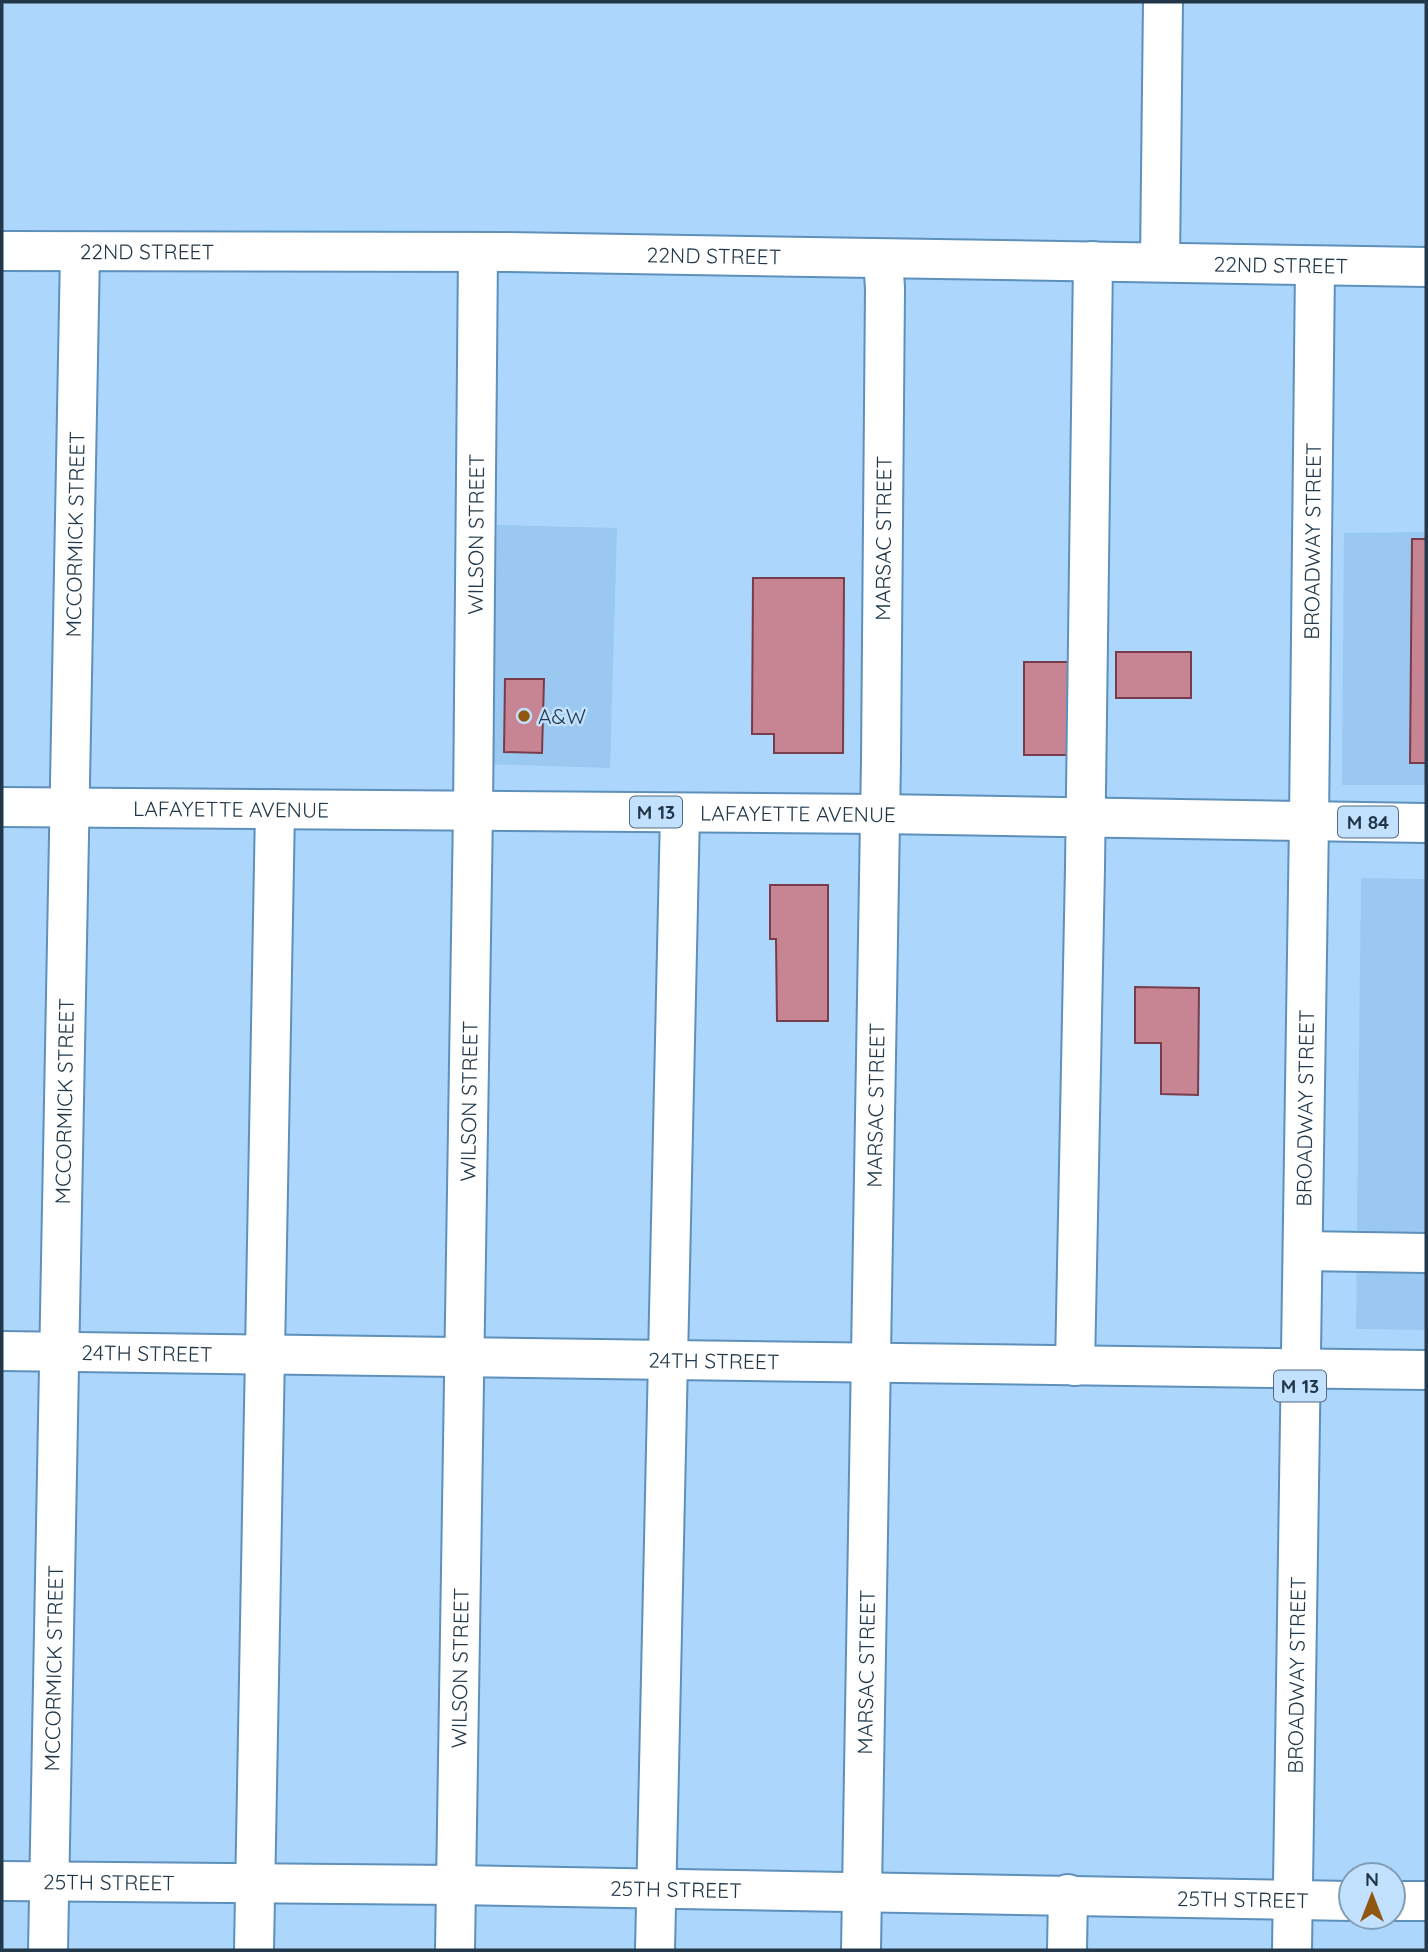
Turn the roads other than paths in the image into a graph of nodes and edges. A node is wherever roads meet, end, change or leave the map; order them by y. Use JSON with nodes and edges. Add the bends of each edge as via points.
{"nodes":[{"id":1,"x":1163,"y":2,"type":"edge"},
{"id":2,"x":2,"y":251,"type":"edge"},
{"id":3,"x":478,"y":251,"type":"junction"},
{"id":4,"x":80,"y":252,"type":"junction"},
{"id":5,"x":883,"y":259,"type":"junction"},
{"id":6,"x":1093,"y":261,"type":"junction"},
{"id":7,"x":1160,"y":261,"type":"junction"},
{"id":8,"x":1315,"y":266,"type":"junction"},
{"id":9,"x":1426,"y":267,"type":"edge"},
{"id":10,"x":2,"y":807,"type":"edge"},
{"id":11,"x":70,"y":808,"type":"junction"},
{"id":12,"x":275,"y":809,"type":"junction"},
{"id":13,"x":472,"y":811,"type":"junction"},
{"id":14,"x":680,"y":813,"type":"junction"},
{"id":15,"x":880,"y":814,"type":"junction"},
{"id":16,"x":1086,"y":817,"type":"junction"},
{"id":17,"x":1309,"y":821,"type":"junction"},
{"id":18,"x":1426,"y":823,"type":"edge"},
{"id":19,"x":1303,"y":1251,"type":"junction"},
{"id":20,"x":1426,"y":1253,"type":"edge"},
{"id":21,"x":2,"y":1351,"type":"edge"},
{"id":22,"x":59,"y":1352,"type":"junction"},
{"id":23,"x":263,"y":1354,"type":"junction"},
{"id":24,"x":464,"y":1356,"type":"junction"},
{"id":25,"x":670,"y":1359,"type":"junction"},
{"id":26,"x":871,"y":1361,"type":"junction"},
{"id":27,"x":1075,"y":1366,"type":"junction"},
{"id":28,"x":1301,"y":1370,"type":"junction"},
{"id":29,"x":1426,"y":1370,"type":"edge"},
{"id":30,"x":2,"y":1881,"type":"edge"},
{"id":31,"x":49,"y":1881,"type":"junction"},
{"id":32,"x":254,"y":1884,"type":"junction"},
{"id":33,"x":455,"y":1885,"type":"junction"},
{"id":34,"x":657,"y":1889,"type":"junction"},
{"id":35,"x":862,"y":1892,"type":"junction"},
{"id":36,"x":1068,"y":1895,"type":"junction"},
{"id":37,"x":1337,"y":1900,"type":"edge"},
{"id":38,"x":1293,"y":1901,"type":"junction"},
{"id":39,"x":1407,"y":1901,"type":"edge"},
{"id":40,"x":1426,"y":1901,"type":"edge"},
{"id":41,"x":48,"y":1950,"type":"edge"},
{"id":42,"x":254,"y":1950,"type":"edge"},
{"id":43,"x":455,"y":1950,"type":"edge"},
{"id":44,"x":656,"y":1950,"type":"edge"},
{"id":45,"x":861,"y":1950,"type":"edge"},
{"id":46,"x":1067,"y":1950,"type":"edge"},
{"id":47,"x":1292,"y":1950,"type":"edge"}],
"edges":[{"from":1,"to":7,"type":"street"},
{"from":2,"to":4,"type":"street","name":"22ND STREET"},
{"from":3,"to":4,"type":"street","name":"22ND STREET"},
{"from":3,"to":5,"type":"street","name":"22ND STREET"},
{"from":3,"to":13,"type":"street","name":"WILSON STREET"},
{"from":4,"to":11,"type":"street","name":"MCCORMICK STREET"},
{"from":5,"to":6,"type":"street","name":"22ND STREET"},
{"from":5,"to":15,"type":"street","name":"MARSAC STREET"},
{"from":6,"to":7,"type":"street","name":"22ND STREET"},
{"from":6,"to":16,"type":"street"},
{"from":7,"to":8,"type":"street","name":"22ND STREET"},
{"from":8,"to":9,"type":"street","name":"22ND STREET"},
{"from":8,"to":17,"type":"street","name":"BROADWAY STREET"},
{"from":10,"to":11,"type":"street","name":"LAFAYETTE AVENUE","number":"M 13"},
{"from":11,"to":12,"type":"street","name":"LAFAYETTE AVENUE","number":"M 13"},
{"from":11,"to":22,"type":"street","name":"MCCORMICK STREET"},
{"from":12,"to":13,"type":"street","name":"LAFAYETTE AVENUE","number":"M 13"},
{"from":12,"to":23,"type":"street"},
{"from":13,"to":14,"type":"street","name":"LAFAYETTE AVENUE","number":"M 13"},
{"from":13,"to":24,"type":"street","name":"WILSON STREET"},
{"from":14,"to":15,"type":"street","name":"LAFAYETTE AVENUE","number":"M 13"},
{"from":14,"to":25,"type":"street"},
{"from":15,"to":16,"type":"street","name":"LAFAYETTE AVENUE","number":"M 13"},
{"from":15,"to":26,"type":"street","name":"MARSAC STREET"},
{"from":16,"to":17,"type":"street","name":"LAFAYETTE AVENUE","number":"M 13"},
{"from":16,"to":27,"type":"street"},
{"from":17,"to":18,"type":"street","name":"LAFAYETTE AVENUE","number":"M 84"},
{"from":17,"to":19,"type":"street","name":"BROADWAY STREET","number":"M 13"},
{"from":19,"to":20,"type":"street"},
{"from":19,"to":28,"type":"street","name":"BROADWAY STREET","number":"M 13"},
{"from":21,"to":22,"type":"street","name":"24TH STREET"},
{"from":22,"to":23,"type":"street","name":"24TH STREET"},
{"from":22,"to":31,"type":"street","name":"MCCORMICK STREET"},
{"from":23,"to":24,"type":"street","name":"24TH STREET"},
{"from":23,"to":32,"type":"street"},
{"from":24,"to":25,"type":"street","name":"24TH STREET"},
{"from":24,"to":33,"type":"street","name":"WILSON STREET"},
{"from":25,"to":26,"type":"street","name":"24TH STREET"},
{"from":25,"to":34,"type":"street"},
{"from":26,"to":27,"type":"street","name":"24TH STREET"},
{"from":26,"to":35,"type":"street","name":"MARSAC STREET"},
{"from":27,"to":28,"type":"street","name":"24TH STREET"},
{"from":28,"to":29,"type":"street","name":"24TH STREET"},
{"from":28,"to":38,"type":"street","name":"BROADWAY STREET","number":"M 13"},
{"from":30,"to":31,"type":"street","name":"25TH STREET"},
{"from":31,"to":32,"type":"street","name":"25TH STREET"},
{"from":31,"to":41,"type":"street","name":"MCCORMICK STREET"},
{"from":32,"to":33,"type":"street","name":"25TH STREET"},
{"from":32,"to":42,"type":"street"},
{"from":33,"to":34,"type":"street","name":"25TH STREET"},
{"from":33,"to":43,"type":"street","name":"WILSON STREET"},
{"from":34,"to":35,"type":"street","name":"25TH STREET"},
{"from":34,"to":44,"type":"street"},
{"from":35,"to":36,"type":"street","name":"25TH STREET"},
{"from":35,"to":45,"type":"street","name":"MARSAC STREET"},
{"from":36,"to":38,"type":"street","name":"25TH STREET"},
{"from":36,"to":46,"type":"street"},
{"from":37,"to":38,"type":"street","name":"25TH STREET"},
{"from":38,"to":47,"type":"street","name":"BROADWAY STREET","number":"M 13"},
{"from":39,"to":40,"type":"street"}]}
